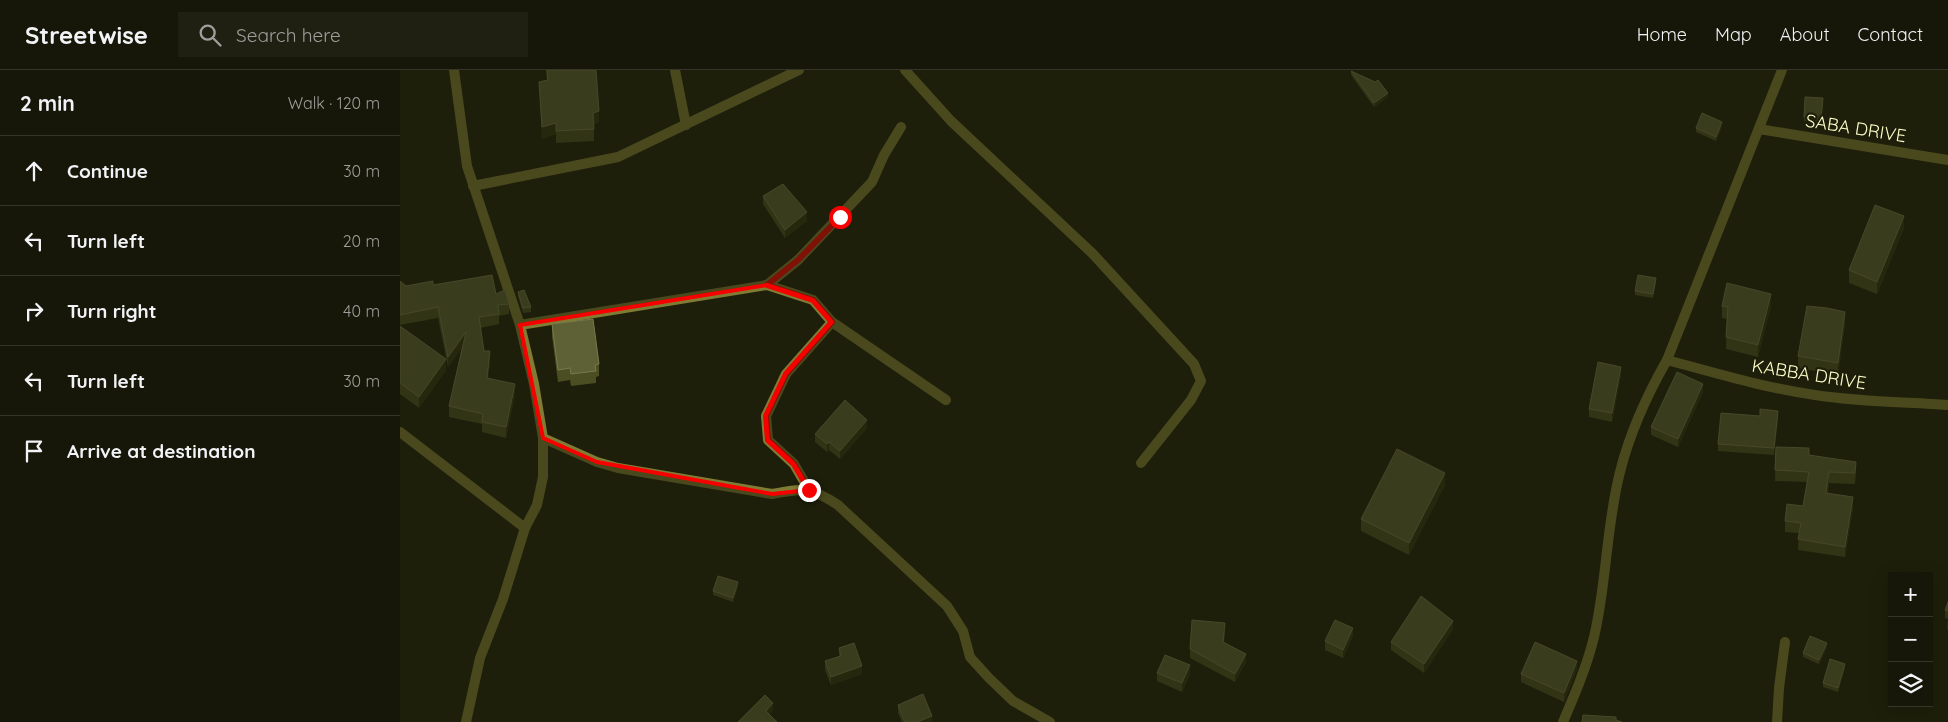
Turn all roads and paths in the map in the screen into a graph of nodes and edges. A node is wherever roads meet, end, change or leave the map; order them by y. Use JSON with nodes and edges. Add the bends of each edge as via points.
{"nodes":[{"id":1,"x":454,"y":70,"type":"edge"},
{"id":2,"x":674,"y":70,"type":"edge"},
{"id":3,"x":799,"y":70,"type":"edge"},
{"id":4,"x":905,"y":70,"type":"edge"},
{"id":5,"x":1782,"y":70,"type":"edge"},
{"id":6,"x":686,"y":125,"type":"junction"},
{"id":7,"x":901,"y":127,"type":"dead end"},
{"id":8,"x":1759,"y":129,"type":"junction"},
{"id":9,"x":1948,"y":160,"type":"edge"},
{"id":10,"x":473,"y":186,"type":"junction"},
{"id":11,"x":767,"y":285,"type":"junction"},
{"id":12,"x":832,"y":322,"type":"junction"},
{"id":13,"x":520,"y":325,"type":"junction"},
{"id":14,"x":1667,"y":360,"type":"junction"},
{"id":15,"x":946,"y":400,"type":"dead end"},
{"id":16,"x":1948,"y":404,"type":"edge"},
{"id":17,"x":400,"y":432,"type":"edge"},
{"id":18,"x":543,"y":438,"type":"junction"},
{"id":19,"x":1141,"y":462,"type":"dead end"},
{"id":20,"x":809,"y":490,"type":"junction"},
{"id":21,"x":525,"y":528,"type":"junction"},
{"id":22,"x":1785,"y":642,"type":"dead end"},
{"id":23,"x":466,"y":722,"type":"edge"},
{"id":24,"x":1050,"y":722,"type":"edge"},
{"id":25,"x":1563,"y":722,"type":"edge"},
{"id":26,"x":1777,"y":722,"type":"edge"}],
"edges":[{"from":1,"to":10,"type":"street","via":[[467,166]]},
{"from":2,"to":6,"type":"street"},
{"from":3,"to":6,"type":"street"},
{"from":4,"to":19,"type":"street","via":[[951,121],[1093,254],[1194,364],[1202,381],[1191,400]]},
{"from":5,"to":8,"type":"street"},
{"from":6,"to":10,"type":"street","via":[[618,157]]},
{"from":7,"to":11,"type":"street","via":[[872,182],[798,260]]},
{"from":8,"to":9,"type":"street","name":"SABA DRIVE"},
{"from":8,"to":14,"type":"street"},
{"from":10,"to":13,"type":"street"},
{"from":11,"to":12,"type":"street","via":[[813,300]]},
{"from":11,"to":13,"type":"street"},
{"from":12,"to":15,"type":"street"},
{"from":12,"to":20,"type":"street","via":[[786,374],[766,416],[768,440],[794,464]]},
{"from":13,"to":18,"type":"street"},
{"from":14,"to":16,"type":"street","name":"KABBA DRIVE","via":[[1816,395]]},
{"from":14,"to":25,"type":"street","via":[[1632,431],[1620,472],[1594,636],[1579,686]]},
{"from":17,"to":21,"type":"street"},
{"from":18,"to":20,"type":"street","via":[[618,468],[772,494]]},
{"from":18,"to":21,"type":"street","via":[[544,476],[537,505]]},
{"from":20,"to":24,"type":"street","via":[[838,505],[947,606],[963,631],[970,658],[1014,701]]},
{"from":21,"to":23,"type":"street","via":[[480,658]]},
{"from":22,"to":26,"type":"street"}]}
